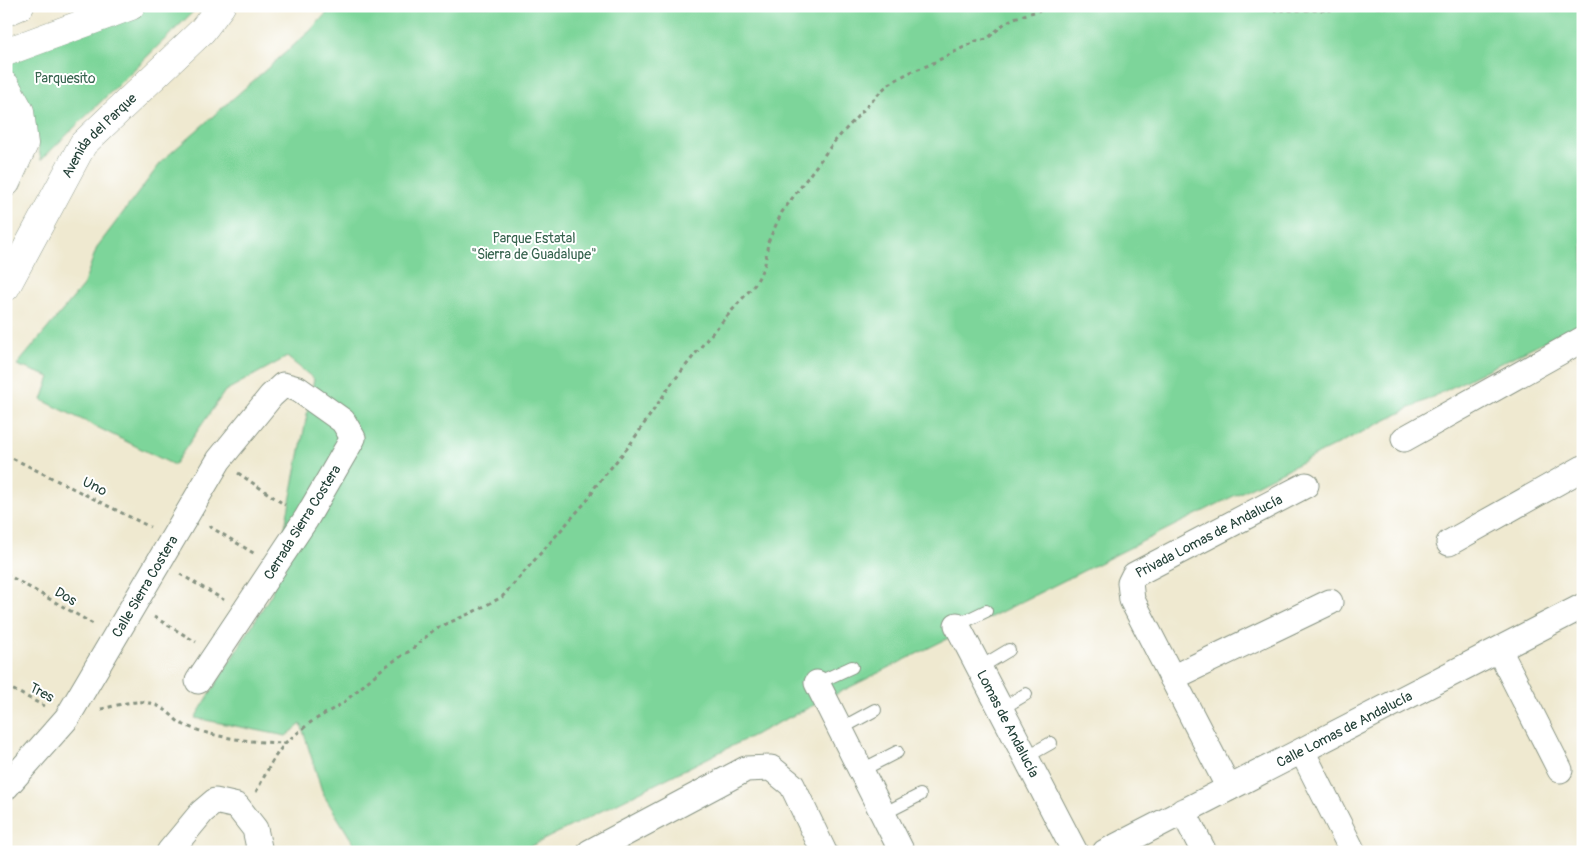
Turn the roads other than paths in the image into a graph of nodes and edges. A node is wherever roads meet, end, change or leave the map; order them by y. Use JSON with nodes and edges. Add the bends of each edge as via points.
{"nodes":[{"id":1,"x":20,"y":6,"type":"edge"},
{"id":2,"x":131,"y":6,"type":"edge"},
{"id":3,"x":221,"y":6,"type":"edge"},
{"id":4,"x":6,"y":12,"type":"edge"},
{"id":5,"x":6,"y":52,"type":"edge"},
{"id":6,"x":6,"y":86,"type":"edge"},
{"id":7,"x":6,"y":183,"type":"edge"},
{"id":8,"x":6,"y":287,"type":"edge"},
{"id":9,"x":1583,"y":339,"type":"edge"},
{"id":10,"x":283,"y":385,"type":"joint"},
{"id":11,"x":1404,"y":439,"type":"dead end"},
{"id":12,"x":1583,"y":468,"type":"edge"},
{"id":13,"x":1306,"y":485,"type":"dead end"},
{"id":14,"x":1449,"y":543,"type":"dead end"},
{"id":15,"x":1330,"y":602,"type":"dead end"},
{"id":16,"x":1583,"y":606,"type":"edge"},
{"id":17,"x":986,"y":611,"type":"dead end"},
{"id":18,"x":957,"y":626,"type":"joint"},
{"id":19,"x":1009,"y":650,"type":"dead end"},
{"id":20,"x":1499,"y":650,"type":"junction"},
{"id":21,"x":852,"y":668,"type":"dead end"},
{"id":22,"x":979,"y":668,"type":"junction"},
{"id":23,"x":1172,"y":678,"type":"junction"},
{"id":24,"x":198,"y":681,"type":"dead end"},
{"id":25,"x":817,"y":683,"type":"joint"},
{"id":26,"x":1026,"y":694,"type":"dead end"},
{"id":27,"x":1001,"y":709,"type":"junction"},
{"id":28,"x":875,"y":710,"type":"dead end"},
{"id":29,"x":840,"y":729,"type":"junction"},
{"id":30,"x":1051,"y":743,"type":"dead end"},
{"id":31,"x":1302,"y":751,"type":"junction"},
{"id":32,"x":897,"y":752,"type":"dead end"},
{"id":33,"x":1026,"y":757,"type":"junction"},
{"id":34,"x":862,"y":770,"type":"junction"},
{"id":35,"x":1560,"y":770,"type":"dead end"},
{"id":36,"x":6,"y":787,"type":"edge"},
{"id":37,"x":1229,"y":788,"type":"junction"},
{"id":38,"x":920,"y":795,"type":"dead end"},
{"id":39,"x":1183,"y":811,"type":"junction"},
{"id":40,"x":883,"y":814,"type":"junction"},
{"id":41,"x":169,"y":852,"type":"edge"},
{"id":42,"x":260,"y":852,"type":"edge"},
{"id":43,"x":590,"y":852,"type":"edge"},
{"id":44,"x":824,"y":852,"type":"edge"},
{"id":45,"x":902,"y":852,"type":"edge"},
{"id":46,"x":1075,"y":852,"type":"edge"},
{"id":47,"x":1105,"y":852,"type":"edge"},
{"id":48,"x":1204,"y":852,"type":"edge"},
{"id":49,"x":1353,"y":852,"type":"edge"}],
"edges":[{"from":1,"to":4,"type":"street"},
{"from":2,"to":5,"type":"street"},
{"from":3,"to":8,"type":"street","name":"Avenida del Parque","via":[[202,31],[83,144]]},
{"from":6,"to":7,"type":"street","via":[[20,111],[24,144]]},
{"from":9,"to":11,"type":"street"},
{"from":10,"to":24,"type":"street","name":"Cerrada Sierra Costera","via":[[298,390],[343,421],[353,438],[306,519]]},
{"from":10,"to":36,"type":"street","name":"Calle Sierra Costera","via":[[219,460],[69,714]]},
{"from":12,"to":14,"type":"street"},
{"from":13,"to":23,"type":"street","name":"Privada Lomas de Andalucía","via":[[1134,575],[1130,583],[1132,600]]},
{"from":15,"to":23,"type":"street"},
{"from":16,"to":20,"type":"street","name":"Calle Lomas de Andalucía"},
{"from":17,"to":18,"type":"lane","name":"Lomas de Andalucía"},
{"from":18,"to":22,"type":"street","name":"Lomas de Andalucía"},
{"from":19,"to":22,"type":"lane"},
{"from":20,"to":31,"type":"street","name":"Calle Lomas de Andalucía"},
{"from":20,"to":35,"type":"street"},
{"from":21,"to":25,"type":"lane"},
{"from":22,"to":27,"type":"street","name":"Lomas de Andalucía"},
{"from":23,"to":37,"type":"street","name":"Privada Lomas de Andalucía"},
{"from":25,"to":29,"type":"street"},
{"from":26,"to":27,"type":"lane"},
{"from":27,"to":33,"type":"street","name":"Lomas de Andalucía"},
{"from":28,"to":29,"type":"lane"},
{"from":29,"to":34,"type":"street"},
{"from":30,"to":33,"type":"lane"},
{"from":31,"to":37,"type":"street","name":"Calle Lomas de Andalucía"},
{"from":31,"to":49,"type":"street"},
{"from":32,"to":34,"type":"lane"},
{"from":33,"to":46,"type":"street","name":"Lomas de Andalucía"},
{"from":34,"to":40,"type":"street"},
{"from":37,"to":39,"type":"street","name":"Calle Lomas de Andalucía"},
{"from":38,"to":40,"type":"lane"},
{"from":39,"to":47,"type":"street","name":"Calle Lomas de Andalucía"},
{"from":39,"to":48,"type":"street"},
{"from":40,"to":45,"type":"street"},
{"from":41,"to":42,"type":"street","via":[[215,801],[242,812],[255,829]]},
{"from":43,"to":44,"type":"street","via":[[746,769],[771,768],[792,784]]}]}
